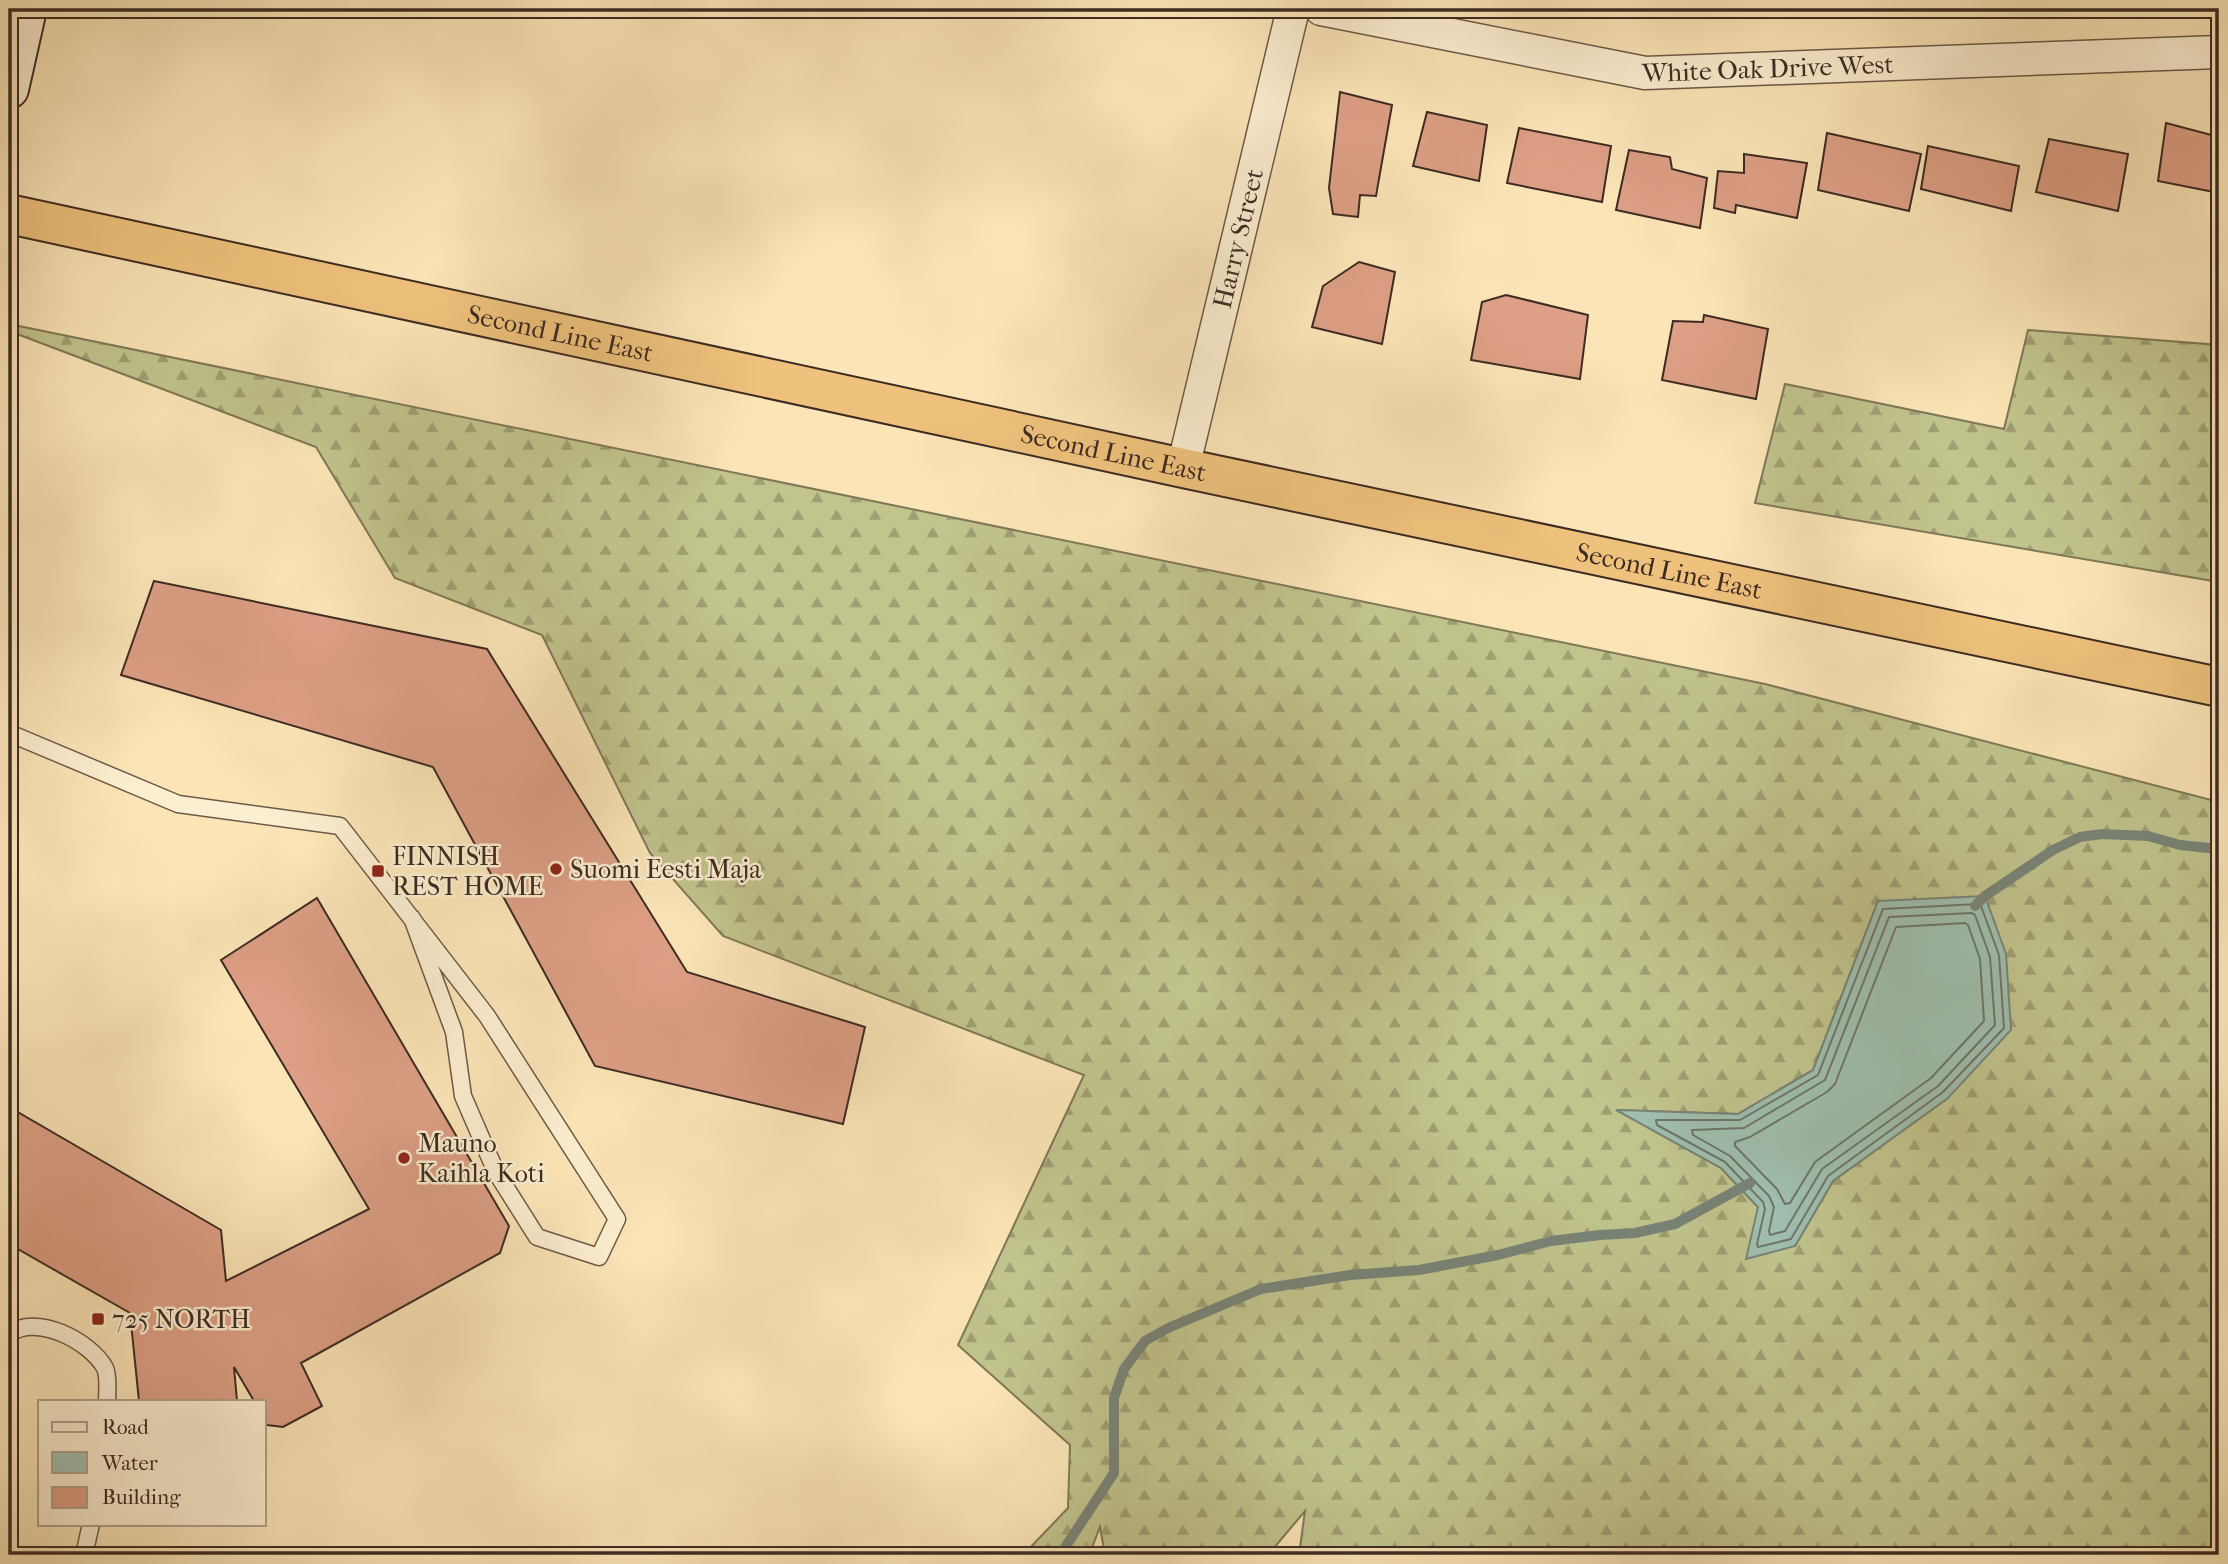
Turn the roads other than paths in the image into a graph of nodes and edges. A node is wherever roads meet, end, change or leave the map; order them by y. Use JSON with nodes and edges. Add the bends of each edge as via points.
{"nodes":[{"id":1,"x":14,"y":9,"type":"edge"},
{"id":2,"x":27,"y":9,"type":"edge"},
{"id":3,"x":1293,"y":9,"type":"edge"},
{"id":4,"x":1321,"y":9,"type":"edge"},
{"id":5,"x":9,"y":16,"type":"edge"},
{"id":6,"x":2219,"y":52,"type":"edge"},
{"id":7,"x":9,"y":89,"type":"edge"},
{"id":8,"x":9,"y":214,"type":"edge"},
{"id":9,"x":1183,"y":468,"type":"junction"},
{"id":10,"x":2219,"y":687,"type":"edge"},
{"id":11,"x":9,"y":733,"type":"edge"},
{"id":12,"x":411,"y":918,"type":"junction"},
{"id":13,"x":9,"y":1334,"type":"edge"},
{"id":14,"x":107,"y":1400,"type":"edge"},
{"id":15,"x":91,"y":1526,"type":"edge"},
{"id":16,"x":84,"y":1555,"type":"edge"}],
"edges":[{"from":1,"to":5,"type":"main road"},
{"from":2,"to":7,"type":"main road"},
{"from":3,"to":9,"type":"street","name":"Harry Street"},
{"from":4,"to":6,"type":"street","name":"White Oak Drive West","via":[[1646,73]]},
{"from":8,"to":9,"type":"highway","name":"Second Line East"},
{"from":9,"to":10,"type":"highway","name":"Second Line East"},
{"from":11,"to":12,"type":"lane","via":[[178,804],[340,826]]},
{"from":12,"to":12,"type":"lane","via":[[487,1016],[617,1219],[598,1257],[537,1237],[496,1172],[463,1096],[454,1032]]},
{"from":13,"to":14,"type":"lane","via":[[29,1325],[69,1336],[94,1353],[107,1371]]},
{"from":15,"to":16,"type":"lane"}]}
